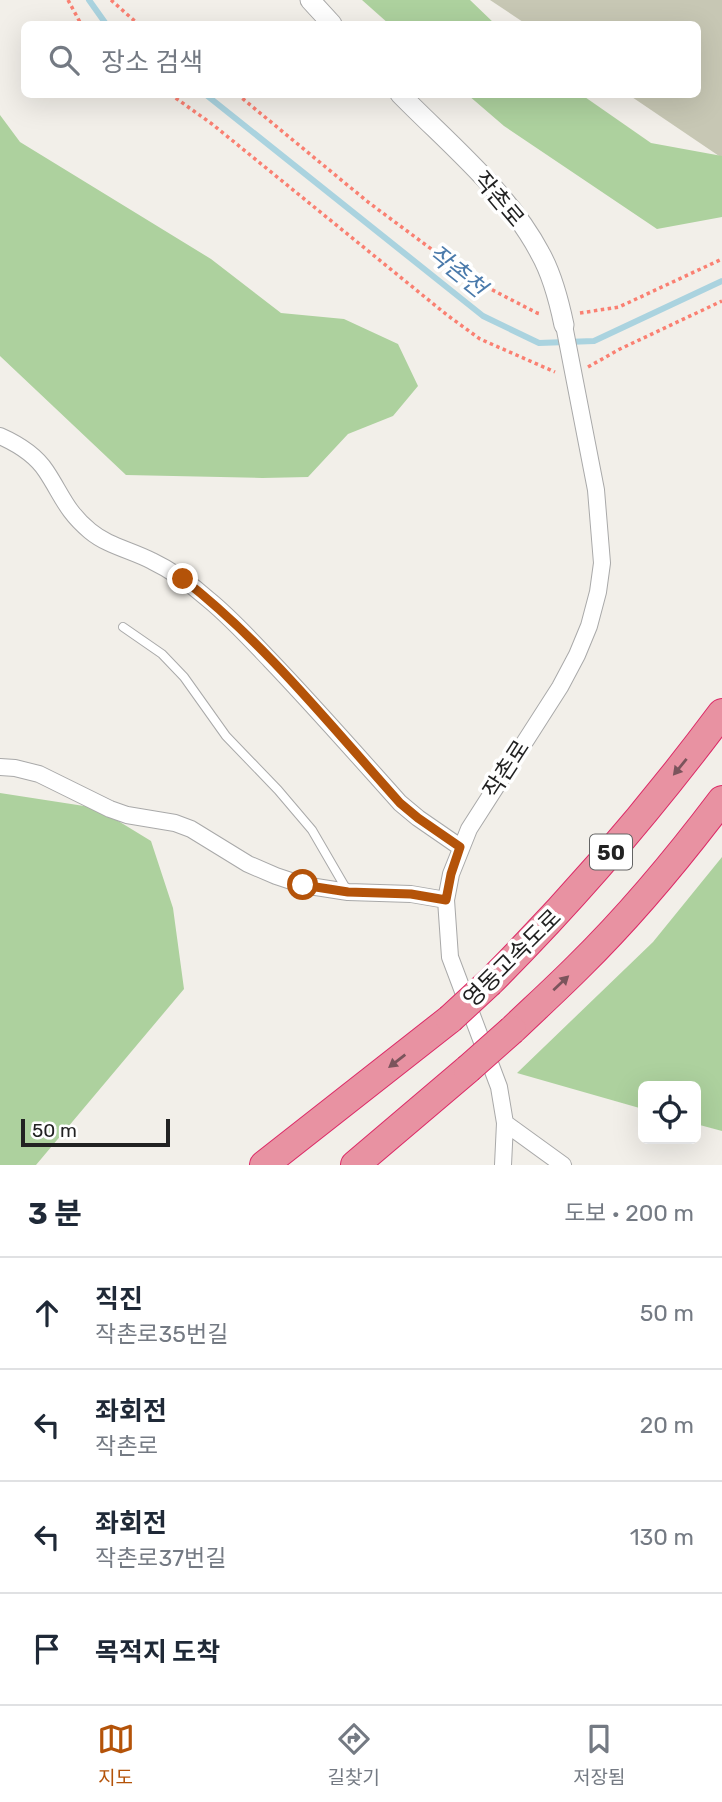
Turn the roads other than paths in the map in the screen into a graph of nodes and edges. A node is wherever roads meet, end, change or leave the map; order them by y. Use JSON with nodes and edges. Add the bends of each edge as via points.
{"nodes":[{"id":1,"x":310,"y":0,"type":"edge"},
{"id":2,"x":329,"y":21,"type":"edge"},
{"id":3,"x":404,"y":98,"type":"edge"},
{"id":4,"x":563,"y":320,"type":"joint"},
{"id":5,"x":0,"y":436,"type":"edge"},
{"id":6,"x":123,"y":628,"type":"dead end"},
{"id":7,"x":722,"y":713,"type":"edge"},
{"id":8,"x":0,"y":767,"type":"edge"},
{"id":9,"x":722,"y":800,"type":"edge"},
{"id":10,"x":460,"y":847,"type":"junction"},
{"id":11,"x":348,"y":892,"type":"junction"},
{"id":12,"x":446,"y":900,"type":"junction"},
{"id":13,"x":505,"y":1123,"type":"junction"},
{"id":14,"x":264,"y":1165,"type":"edge"},
{"id":15,"x":355,"y":1165,"type":"edge"},
{"id":16,"x":503,"y":1165,"type":"edge"},
{"id":17,"x":563,"y":1165,"type":"edge"}],
"edges":[{"from":1,"to":2,"type":"street"},
{"from":3,"to":4,"type":"street","name":"작촌로","via":[[480,174],[524,228],[541,254]]},
{"from":4,"to":10,"type":"street","name":"작촌로","via":[[596,490],[602,563],[598,592],[589,626],[560,687]]},
{"from":5,"to":10,"type":"street","via":[[34,457],[64,504],[92,533],[183,579],[210,600],[400,803]]},
{"from":6,"to":11,"type":"lane","via":[[162,654],[184,677],[226,736],[312,830]]},
{"from":7,"to":14,"type":"highway","name":"영동고속도로","number":"50","one_way":true,"bridge":true,"via":[[581,887],[490,982],[450,1019]]},
{"from":8,"to":11,"type":"street","via":[[39,774],[127,815],[191,829],[276,876]]},
{"from":15,"to":9,"type":"highway","number":"50","one_way":true,"bridge":true,"via":[[579,966]]},
{"from":10,"to":12,"type":"street","name":"작촌로"},
{"from":11,"to":12,"type":"street"},
{"from":12,"to":13,"type":"street","name":"작촌로","via":[[450,957],[499,1087]]},
{"from":13,"to":16,"type":"street","name":"작촌로"},
{"from":13,"to":17,"type":"street"}]}
